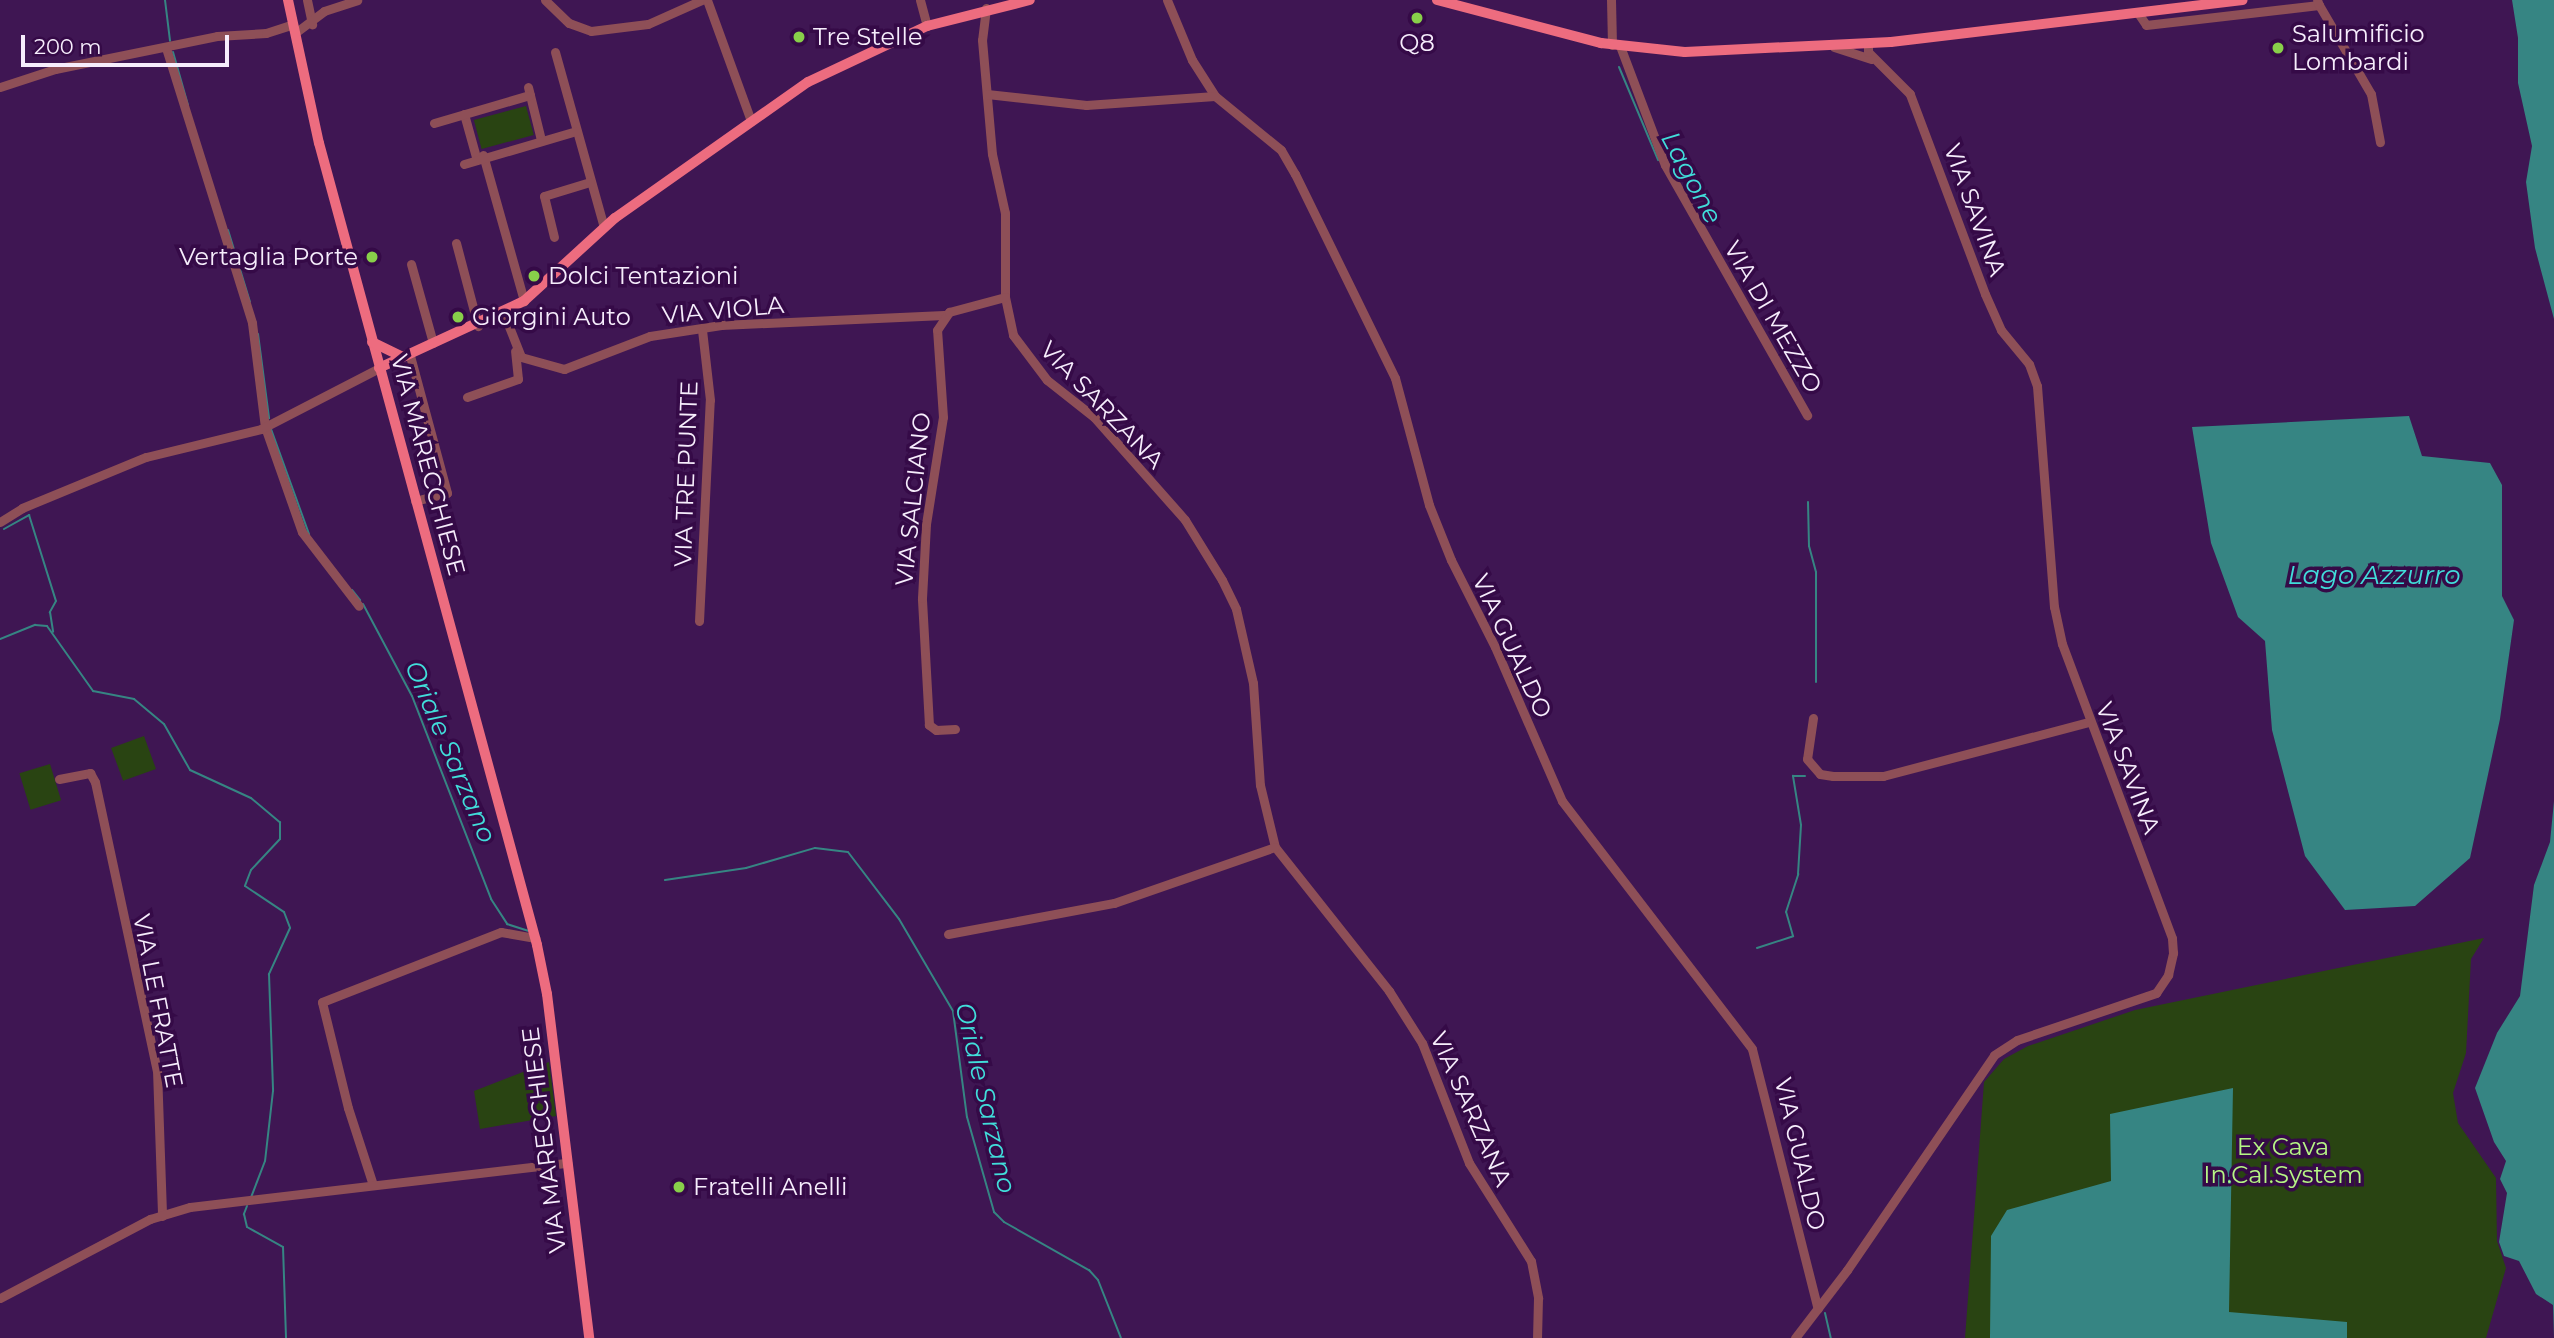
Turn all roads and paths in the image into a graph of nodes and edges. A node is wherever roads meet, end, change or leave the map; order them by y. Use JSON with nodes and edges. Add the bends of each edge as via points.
{"nodes":[{"id":1,"x":288,"y":0,"type":"edge"},
{"id":2,"x":307,"y":0,"type":"edge"},
{"id":3,"x":357,"y":0,"type":"edge"},
{"id":4,"x":545,"y":0,"type":"edge"},
{"id":5,"x":704,"y":0,"type":"edge"},
{"id":6,"x":920,"y":0,"type":"edge"},
{"id":7,"x":1030,"y":0,"type":"edge"},
{"id":8,"x":1167,"y":0,"type":"edge"},
{"id":9,"x":1437,"y":0,"type":"edge"},
{"id":10,"x":1611,"y":0,"type":"edge"},
{"id":11,"x":2243,"y":0,"type":"edge"},
{"id":12,"x":1017,"y":1,"type":"edge"},
{"id":13,"x":2318,"y":3,"type":"edge"},
{"id":14,"x":986,"y":8,"type":"junction"},
{"id":15,"x":2138,"y":13,"type":"junction"},
{"id":16,"x":312,"y":24,"type":"junction"},
{"id":17,"x":928,"y":26,"type":"junction"},
{"id":18,"x":294,"y":28,"type":"junction"},
{"id":19,"x":1872,"y":43,"type":"junction"},
{"id":20,"x":1616,"y":46,"type":"junction"},
{"id":21,"x":1833,"y":47,"type":"junction"},
{"id":22,"x":166,"y":48,"type":"junction"},
{"id":23,"x":555,"y":52,"type":"dead end"},
{"id":24,"x":1886,"y":69,"type":"junction"},
{"id":25,"x":0,"y":87,"type":"edge"},
{"id":26,"x":987,"y":94,"type":"junction"},
{"id":27,"x":1215,"y":96,"type":"junction"},
{"id":28,"x":464,"y":114,"type":"junction"},
{"id":29,"x":751,"y":121,"type":"junction"},
{"id":30,"x":434,"y":123,"type":"dead end"},
{"id":31,"x":576,"y":131,"type":"junction"},
{"id":32,"x":541,"y":140,"type":"junction"},
{"id":33,"x":2379,"y":142,"type":"dead end"},
{"id":34,"x":479,"y":156,"type":"junction"},
{"id":35,"x":464,"y":164,"type":"dead end"},
{"id":36,"x":590,"y":182,"type":"junction"},
{"id":37,"x":604,"y":227,"type":"junction"},
{"id":38,"x":554,"y":237,"type":"dead end"},
{"id":39,"x":456,"y":243,"type":"dead end"},
{"id":40,"x":411,"y":264,"type":"dead end"},
{"id":41,"x":1005,"y":297,"type":"junction"},
{"id":42,"x":524,"y":301,"type":"junction"},
{"id":43,"x":505,"y":314,"type":"junction"},
{"id":44,"x":944,"y":315,"type":"junction"},
{"id":45,"x":478,"y":326,"type":"junction"},
{"id":46,"x":702,"y":330,"type":"junction"},
{"id":47,"x":372,"y":342,"type":"junction"},
{"id":48,"x":433,"y":343,"type":"junction"},
{"id":49,"x":515,"y":351,"type":"junction"},
{"id":50,"x":405,"y":354,"type":"junction"},
{"id":51,"x":379,"y":368,"type":"junction"},
{"id":52,"x":467,"y":397,"type":"dead end"},
{"id":53,"x":1807,"y":415,"type":"dead end"},
{"id":54,"x":265,"y":427,"type":"junction"},
{"id":55,"x":415,"y":501,"type":"junction"},
{"id":56,"x":0,"y":522,"type":"edge"},
{"id":57,"x":359,"y":606,"type":"dead end"},
{"id":58,"x":699,"y":621,"type":"dead end"},
{"id":59,"x":1814,"y":718,"type":"dead end"},
{"id":60,"x":2089,"y":722,"type":"junction"},
{"id":61,"x":955,"y":729,"type":"dead end"},
{"id":62,"x":59,"y":779,"type":"dead end"},
{"id":63,"x":1275,"y":847,"type":"junction"},
{"id":64,"x":948,"y":934,"type":"dead end"},
{"id":65,"x":535,"y":938,"type":"junction"},
{"id":66,"x":567,"y":1163,"type":"junction"},
{"id":67,"x":373,"y":1185,"type":"junction"},
{"id":68,"x":162,"y":1216,"type":"junction"},
{"id":69,"x":0,"y":1298,"type":"edge"},
{"id":70,"x":1818,"y":1309,"type":"junction"},
{"id":71,"x":589,"y":1338,"type":"edge"},
{"id":72,"x":1538,"y":1338,"type":"edge"},
{"id":73,"x":1794,"y":1338,"type":"edge"}],
"edges":[{"from":1,"to":18,"type":"main road","name":"VIA MARECCHIESE"},
{"from":2,"to":16,"type":"street"},
{"from":3,"to":16,"type":"street","via":[[324,11]]},
{"from":4,"to":5,"type":"street","via":[[569,23],[591,31],[648,24]]},
{"from":5,"to":29,"type":"street"},
{"from":6,"to":17,"type":"street"},
{"from":7,"to":12,"type":"main road"},
{"from":8,"to":27,"type":"street","name":"VIA GUALDO","via":[[1192,60]]},
{"from":9,"to":20,"type":"main road"},
{"from":10,"to":20,"type":"street","name":"VIA DI MEZZO"},
{"from":11,"to":15,"type":"main road"},
{"from":12,"to":14,"type":"main road"},
{"from":13,"to":15,"type":"street","via":[[2146,25]]},
{"from":13,"to":33,"type":"street","via":[[2371,94]]},
{"from":14,"to":17,"type":"main road"},
{"from":14,"to":26,"type":"street","name":"VIA SARZANA","via":[[982,40]]},
{"from":15,"to":19,"type":"main road"},
{"from":16,"to":18,"type":"street"},
{"from":17,"to":29,"type":"main road","via":[[838,65]]},
{"from":18,"to":22,"type":"street","via":[[218,36]]},
{"from":18,"to":47,"type":"main road","name":"VIA MARECCHIESE"},
{"from":19,"to":21,"type":"main road"},
{"from":19,"to":24,"type":"street","name":"VIA SAVINA"},
{"from":20,"to":21,"type":"main road","via":[[1685,52]]},
{"from":20,"to":53,"type":"street","name":"VIA DI MEZZO","via":[[1665,165]]},
{"from":21,"to":24,"type":"street","name":"VIA SAVINA","via":[[1868,57]]},
{"from":22,"to":25,"type":"street","via":[[37,73]]},
{"from":22,"to":54,"type":"street","via":[[253,323]]},
{"from":23,"to":31,"type":"street"},
{"from":24,"to":60,"type":"street","name":"VIA SAVINA","via":[[1910,94],[1985,294],[2001,330],[2029,364],[2037,386],[2054,607]]},
{"from":26,"to":27,"type":"street","via":[[1086,105]]},
{"from":26,"to":41,"type":"street","name":"VIA SARZANA","via":[[992,154],[1005,213]]},
{"from":27,"to":70,"type":"street","name":"VIA GUALDO","via":[[1281,150],[1296,174],[1395,378],[1434,516],[1562,801],[1752,1049]]},
{"from":28,"to":30,"type":"street"},
{"from":28,"to":32,"type":"street","via":[[529,91]]},
{"from":28,"to":34,"type":"street"},
{"from":29,"to":37,"type":"main road"},
{"from":31,"to":32,"type":"street"},
{"from":31,"to":36,"type":"street"},
{"from":32,"to":34,"type":"street"},
{"from":34,"to":35,"type":"street"},
{"from":34,"to":42,"type":"street"},
{"from":36,"to":37,"type":"street"},
{"from":36,"to":38,"type":"street","via":[[544,196]]},
{"from":37,"to":42,"type":"main road"},
{"from":39,"to":45,"type":"street"},
{"from":40,"to":48,"type":"street"},
{"from":41,"to":44,"type":"street"},
{"from":41,"to":63,"type":"street","name":"VIA SARZANA","via":[[1013,335],[1025,356],[1132,458],[1185,520],[1222,580],[1236,609],[1253,683],[1260,785]]},
{"from":42,"to":43,"type":"main road"},
{"from":43,"to":45,"type":"main road"},
{"from":43,"to":49,"type":"street"},
{"from":44,"to":46,"type":"street","name":"VIA VIOLA","via":[[829,317]]},
{"from":44,"to":61,"type":"street","name":"VIA SALCIANO","via":[[937,330],[941,451],[926,524],[922,598],[929,725],[936,730]]},
{"from":45,"to":48,"type":"main road"},
{"from":46,"to":49,"type":"street","name":"VIA VIOLA","via":[[650,336],[564,369],[533,363]]},
{"from":46,"to":58,"type":"street","name":"VIA TRE PUNTE","via":[[710,400]]},
{"from":47,"to":50,"type":"main road"},
{"from":47,"to":51,"type":"main road","name":"VIA MARECCHIESE"},
{"from":48,"to":50,"type":"main road"},
{"from":49,"to":52,"type":"street","via":[[519,379]]},
{"from":50,"to":51,"type":"main road"},
{"from":50,"to":55,"type":"street","via":[[447,493]]},
{"from":51,"to":54,"type":"street"},
{"from":51,"to":55,"type":"main road","name":"VIA MARECCHIESE"},
{"from":54,"to":56,"type":"street","via":[[146,457],[22,508]]},
{"from":54,"to":57,"type":"street","via":[[302,532]]},
{"from":55,"to":65,"type":"main road","name":"VIA MARECCHIESE"},
{"from":59,"to":60,"type":"street","via":[[1807,759],[1820,774],[1833,776],[1883,776]]},
{"from":60,"to":70,"type":"street","name":"VIA SAVINA","via":[[2172,938],[2168,975],[2156,993],[2146,998],[2017,1040],[1994,1055]]},
{"from":62,"to":68,"type":"street","name":"VIA LE FRATTE","via":[[90,773],[95,782],[157,1070]]},
{"from":63,"to":64,"type":"street","via":[[1114,903]]},
{"from":63,"to":72,"type":"street","name":"VIA SARZANA","via":[[1389,991],[1422,1042],[1469,1163],[1531,1261],[1538,1298]]},
{"from":65,"to":66,"type":"main road","name":"VIA MARECCHIESE","via":[[547,994]]},
{"from":65,"to":67,"type":"street","via":[[501,932],[322,1002]]},
{"from":66,"to":67,"type":"street"},
{"from":66,"to":71,"type":"main road","name":"VIA MARECCHIESE"},
{"from":67,"to":68,"type":"street","via":[[234,1201]]},
{"from":68,"to":69,"type":"street"},
{"from":70,"to":73,"type":"street","name":"VIA SAVINA"}]}
